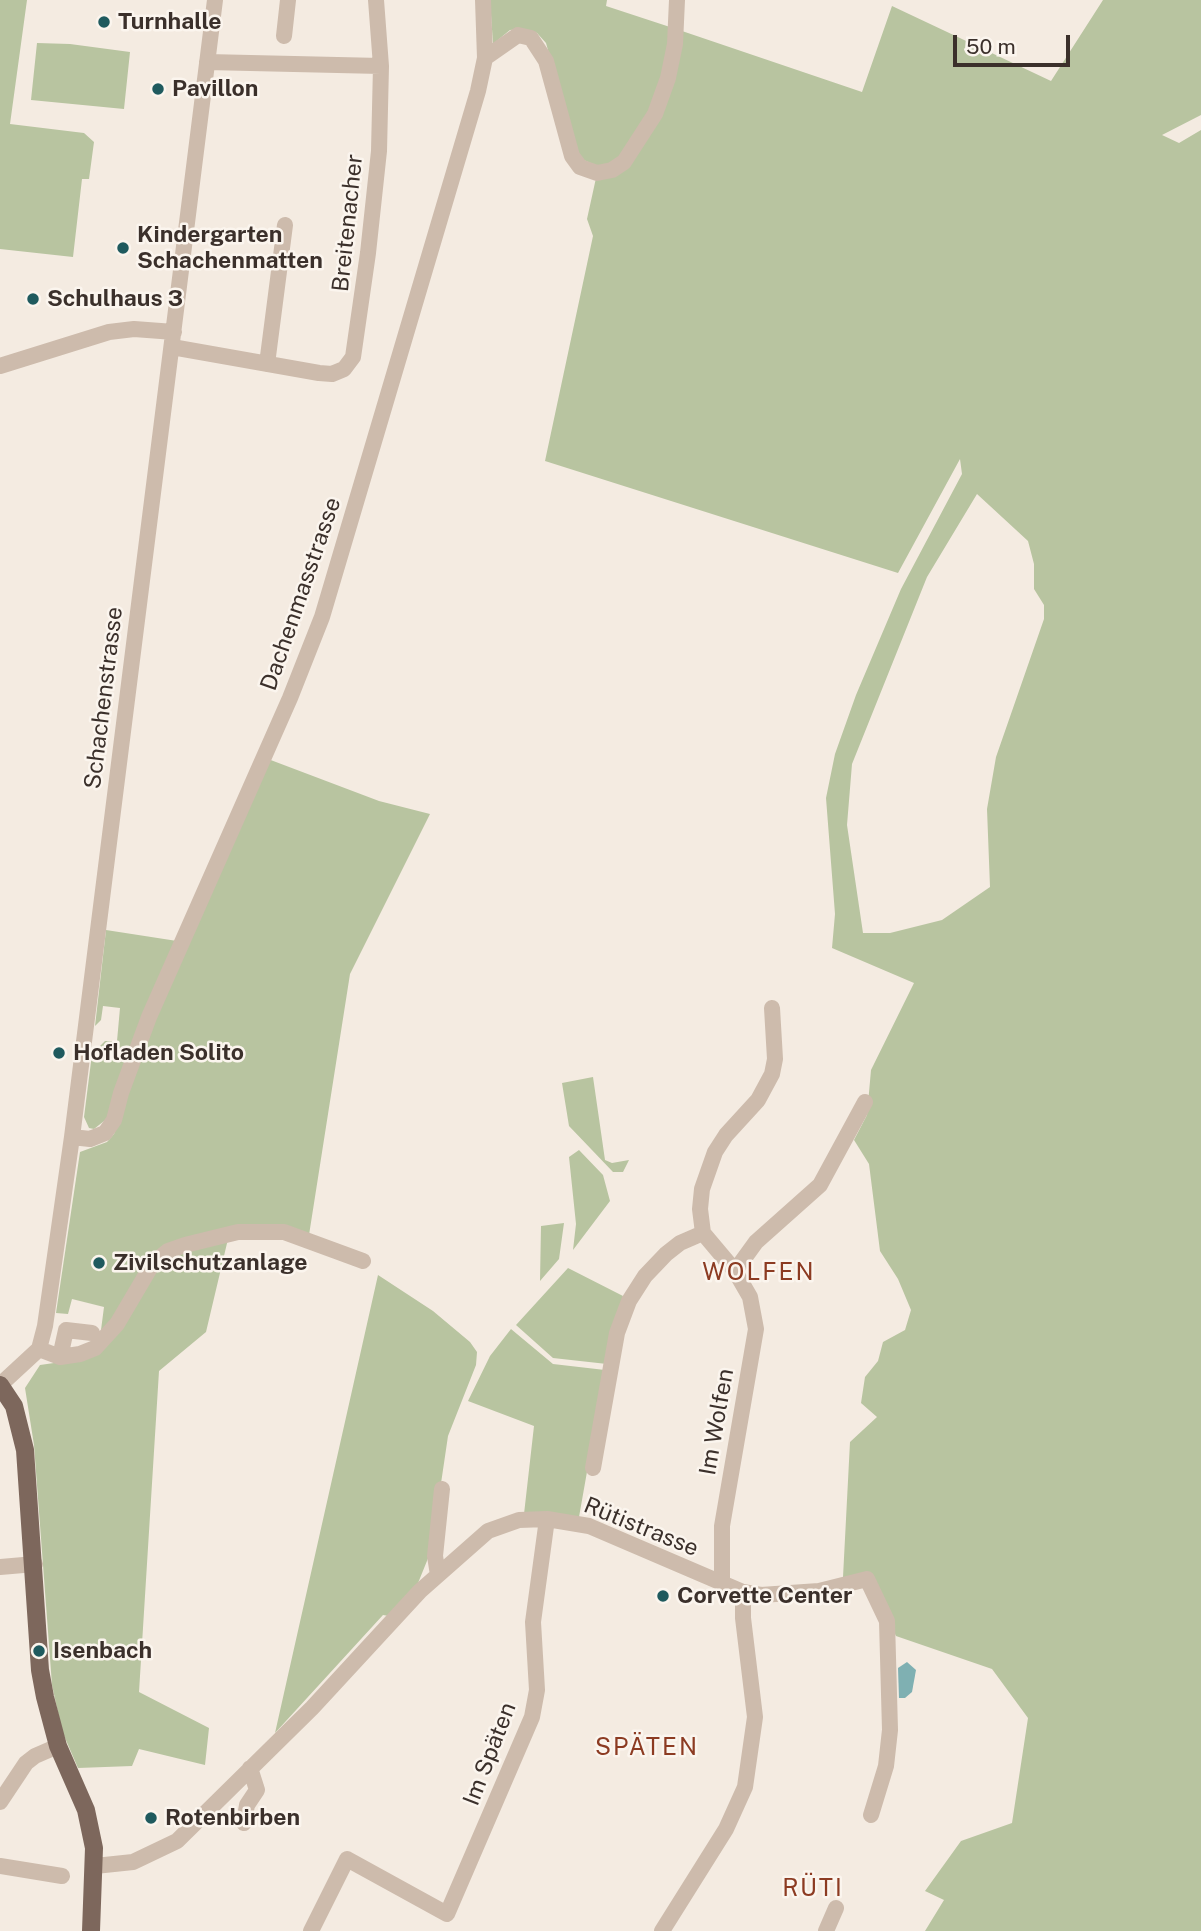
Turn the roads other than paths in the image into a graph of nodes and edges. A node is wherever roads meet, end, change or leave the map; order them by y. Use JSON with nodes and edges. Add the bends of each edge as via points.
{"nodes":[{"id":1,"x":215,"y":0,"type":"edge"},
{"id":2,"x":288,"y":0,"type":"edge"},
{"id":3,"x":376,"y":0,"type":"edge"},
{"id":4,"x":483,"y":0,"type":"edge"},
{"id":5,"x":677,"y":0,"type":"edge"},
{"id":6,"x":284,"y":36,"type":"dead end"},
{"id":7,"x":485,"y":58,"type":"junction"},
{"id":8,"x":206,"y":62,"type":"junction"},
{"id":9,"x":381,"y":66,"type":"junction"},
{"id":10,"x":285,"y":225,"type":"dead end"},
{"id":11,"x":173,"y":340,"type":"junction"},
{"id":12,"x":267,"y":364,"type":"junction"},
{"id":13,"x":0,"y":366,"type":"edge"},
{"id":14,"x":772,"y":1008,"type":"dead end"},
{"id":15,"x":865,"y":1102,"type":"dead end"},
{"id":16,"x":72,"y":1136,"type":"junction"},
{"id":17,"x":703,"y":1233,"type":"junction"},
{"id":18,"x":363,"y":1261,"type":"dead end"},
{"id":19,"x":735,"y":1271,"type":"junction"},
{"id":20,"x":92,"y":1333,"type":"dead end"},
{"id":21,"x":38,"y":1349,"type":"junction"},
{"id":22,"x":60,"y":1357,"type":"junction"},
{"id":23,"x":0,"y":1385,"type":"edge"},
{"id":24,"x":593,"y":1468,"type":"dead end"},
{"id":25,"x":442,"y":1489,"type":"dead end"},
{"id":26,"x":547,"y":1519,"type":"junction"},
{"id":27,"x":35,"y":1564,"type":"junction"},
{"id":28,"x":0,"y":1567,"type":"edge"},
{"id":29,"x":439,"y":1575,"type":"junction"},
{"id":30,"x":722,"y":1585,"type":"junction"},
{"id":31,"x":743,"y":1592,"type":"junction"},
{"id":32,"x":58,"y":1746,"type":"junction"},
{"id":33,"x":250,"y":1768,"type":"junction"},
{"id":34,"x":0,"y":1802,"type":"edge"},
{"id":35,"x":871,"y":1815,"type":"dead end"},
{"id":36,"x":244,"y":1823,"type":"dead end"},
{"id":37,"x":0,"y":1866,"type":"edge"},
{"id":38,"x":95,"y":1866,"type":"junction"},
{"id":39,"x":62,"y":1876,"type":"dead end"},
{"id":40,"x":836,"y":1908,"type":"dead end"},
{"id":41,"x":666,"y":1930,"type":"edge"},
{"id":42,"x":91,"y":1931,"type":"edge"},
{"id":43,"x":311,"y":1931,"type":"edge"},
{"id":44,"x":827,"y":1931,"type":"edge"}],
"edges":[{"from":1,"to":8,"type":"street","name":"Schachenstrasse"},
{"from":2,"to":6,"type":"street"},
{"from":3,"to":9,"type":"street","name":"Breitenacher"},
{"from":4,"to":7,"type":"street","name":"Dachenmasstrasse"},
{"from":5,"to":7,"type":"street","via":[[675,44],[655,114],[624,162],[612,170],[597,173],[580,167],[572,156],[546,61],[531,38],[518,35]]},
{"from":7,"to":16,"type":"street","name":"Dachenmasstrasse","via":[[393,386],[321,617],[149,1017],[114,1120],[105,1133],[90,1139]]},
{"from":8,"to":9,"type":"street"},
{"from":8,"to":11,"type":"street","name":"Schachenstrasse"},
{"from":9,"to":12,"type":"street","name":"Breitenacher","via":[[376,177],[353,357],[344,369],[332,373]]},
{"from":10,"to":12,"type":"street"},
{"from":11,"to":12,"type":"street","name":"Breitenacher"},
{"from":11,"to":13,"type":"street","name":"Breitenacher","via":[[134,329],[109,332]]},
{"from":11,"to":16,"type":"street","name":"Schachenstrasse"},
{"from":14,"to":17,"type":"street","via":[[772,1074],[758,1100],[715,1152],[702,1189]]},
{"from":15,"to":19,"type":"street","via":[[820,1185],[756,1242]]},
{"from":16,"to":21,"type":"street","name":"Schachenstrasse"},
{"from":17,"to":19,"type":"street","name":"Im Wolfen"},
{"from":17,"to":24,"type":"street","via":[[666,1254],[629,1301],[617,1333]]},
{"from":18,"to":22,"type":"street","via":[[284,1232],[238,1232],[185,1245],[153,1263],[110,1335],[95,1348]]},
{"from":19,"to":30,"type":"street","name":"Im Wolfen","via":[[750,1297],[756,1329],[722,1526]]},
{"from":20,"to":22,"type":"street","via":[[66,1330]]},
{"from":21,"to":22,"type":"street"},
{"from":21,"to":23,"type":"street"},
{"from":23,"to":27,"type":"main road","via":[[14,1406],[22,1435]]},
{"from":25,"to":29,"type":"street","via":[[435,1556]]},
{"from":26,"to":29,"type":"street","name":"Rütistrasse","via":[[519,1520],[488,1531]]},
{"from":26,"to":30,"type":"street","name":"Rütistrasse","via":[[589,1526]]},
{"from":26,"to":43,"type":"street","name":"Im Späten","via":[[534,1610],[537,1690],[532,1717],[447,1914],[347,1858]]},
{"from":27,"to":28,"type":"street"},
{"from":27,"to":32,"type":"main road","via":[[40,1670]]},
{"from":29,"to":33,"type":"street","name":"Rütistrasse","via":[[363,1663]]},
{"from":30,"to":31,"type":"street","name":"Rütistrasse"},
{"from":31,"to":35,"type":"street","name":"Rütistrasse","via":[[819,1591],[867,1579],[878,1598],[887,1621],[890,1730],[886,1766]]},
{"from":31,"to":41,"type":"street","via":[[755,1717],[745,1787],[726,1829]]},
{"from":32,"to":34,"type":"street","via":[[26,1763]]},
{"from":32,"to":38,"type":"main road","via":[[86,1810]]},
{"from":33,"to":36,"type":"street","via":[[257,1790],[247,1805]]},
{"from":33,"to":38,"type":"street","name":"Rütistrasse","via":[[177,1841],[132,1862]]},
{"from":37,"to":39,"type":"street"},
{"from":38,"to":42,"type":"main road"},
{"from":40,"to":44,"type":"street"}]}
